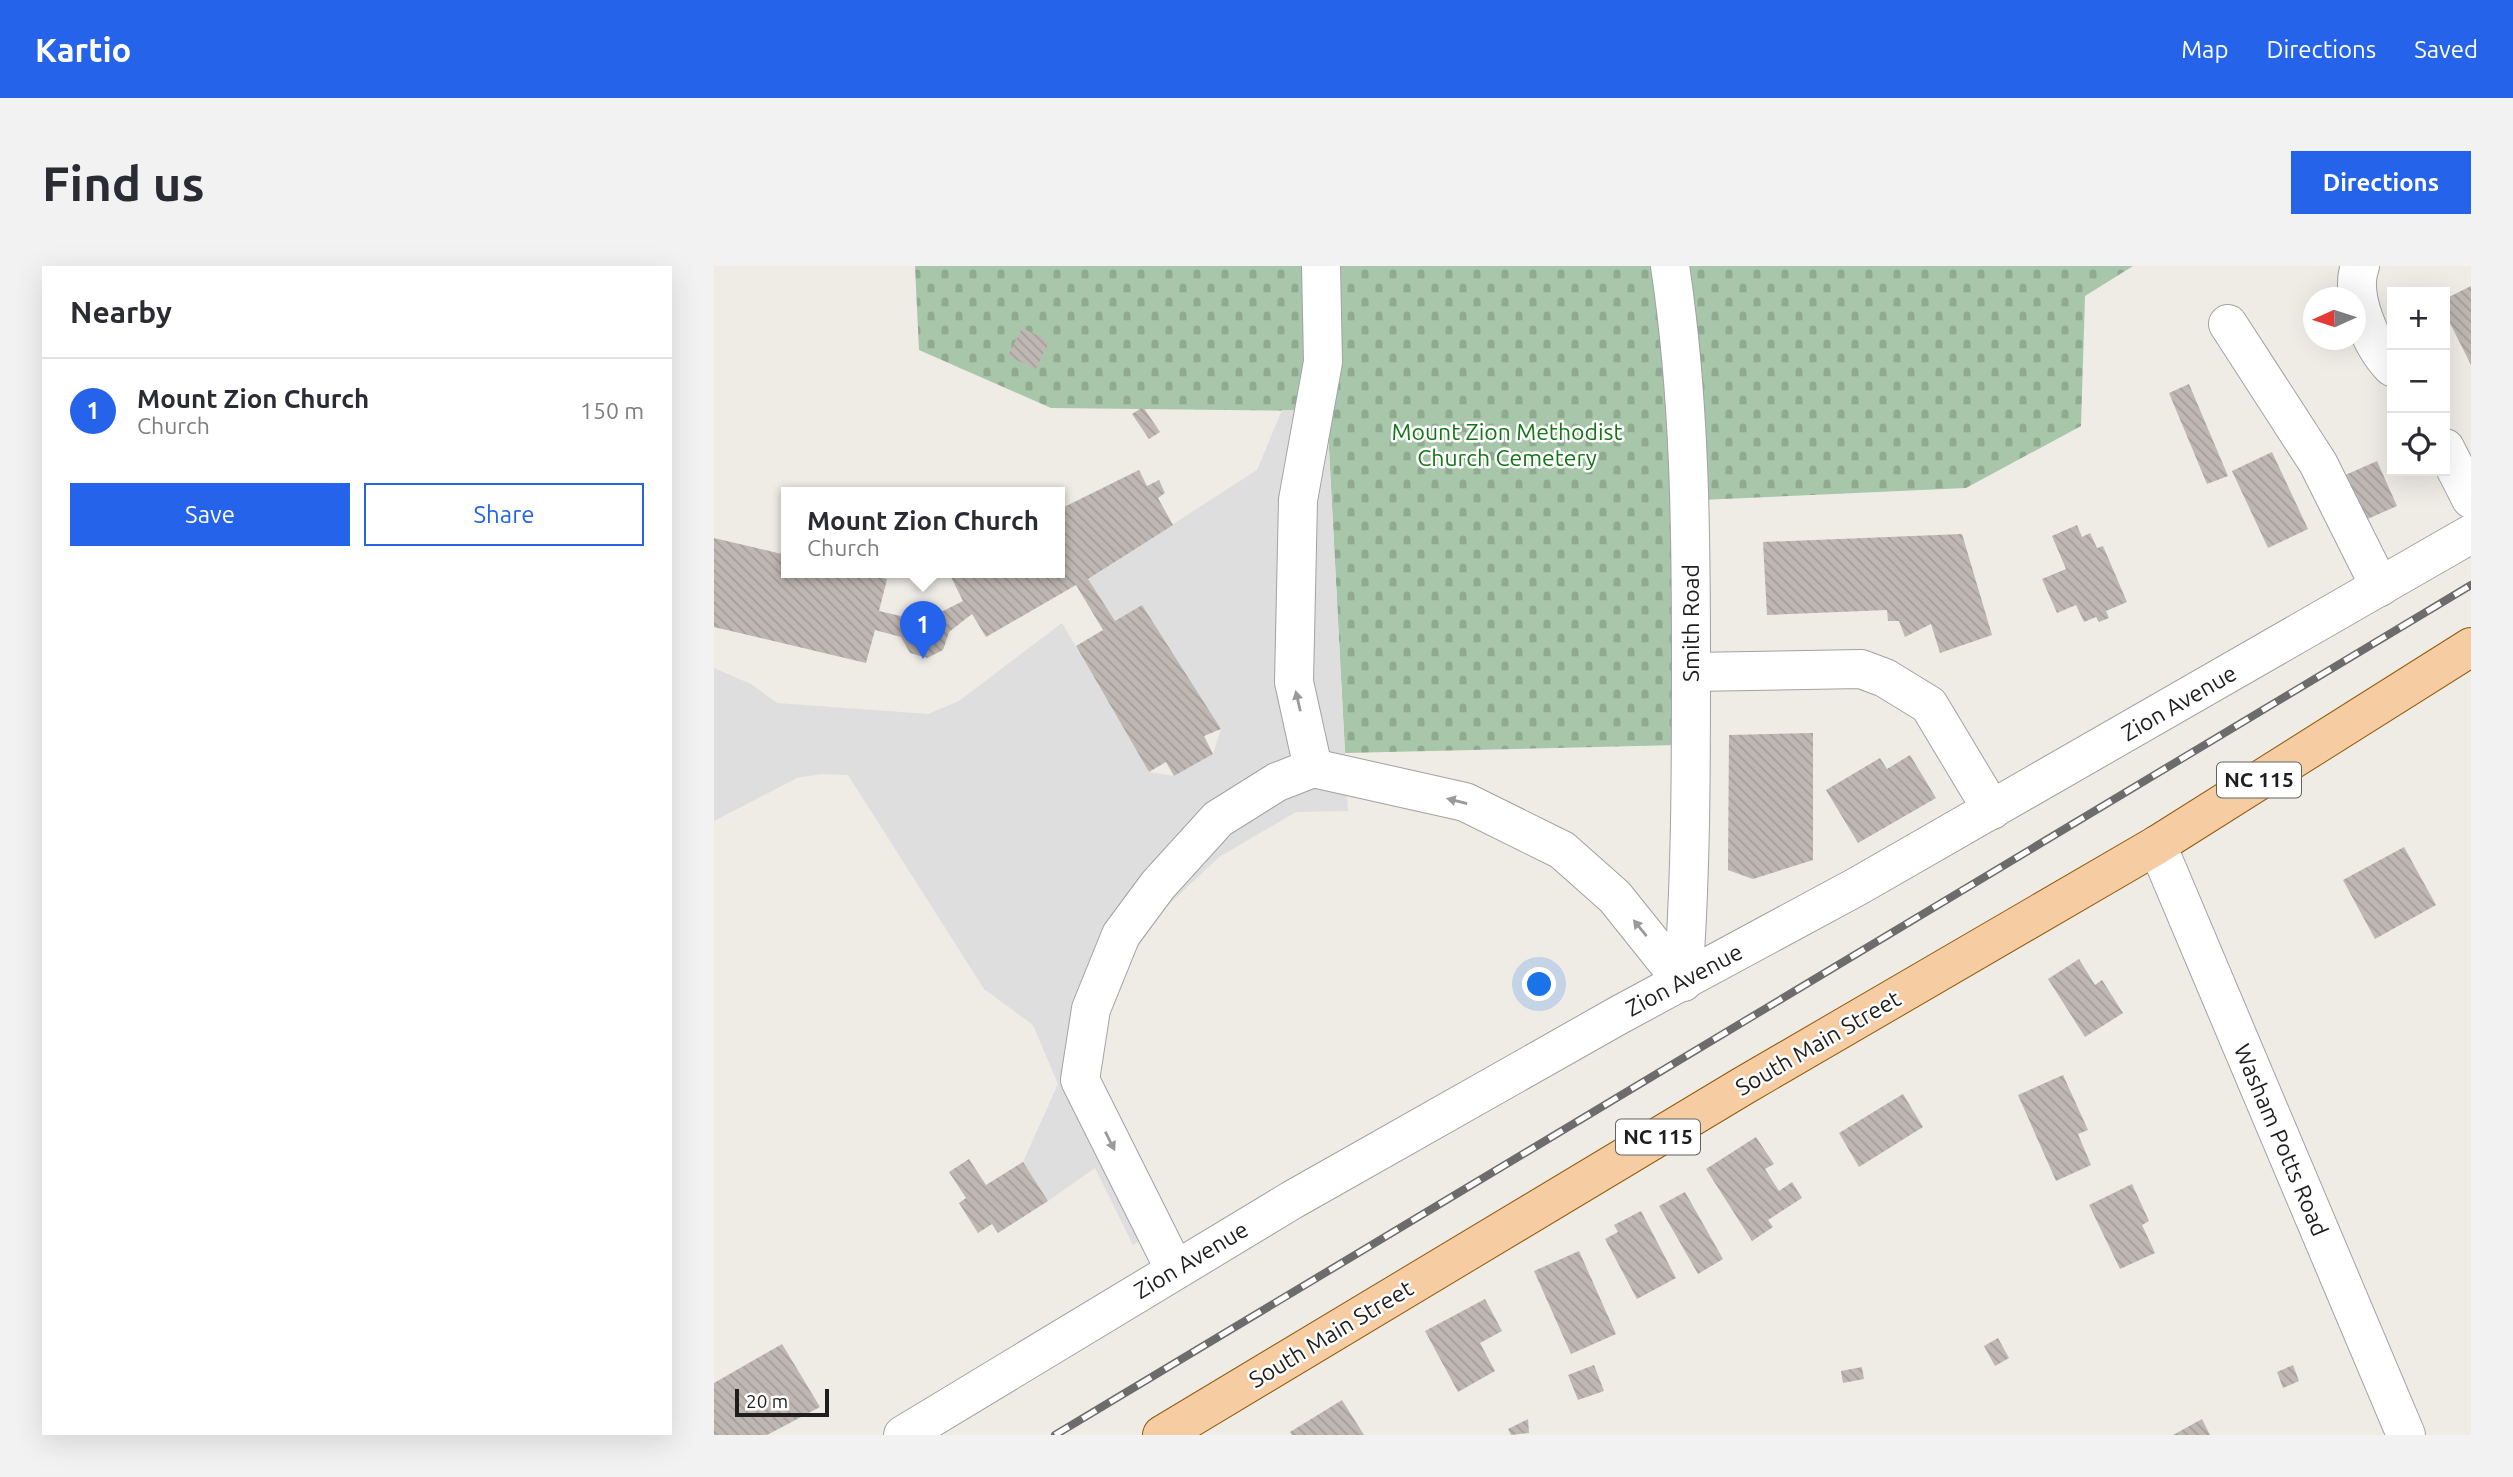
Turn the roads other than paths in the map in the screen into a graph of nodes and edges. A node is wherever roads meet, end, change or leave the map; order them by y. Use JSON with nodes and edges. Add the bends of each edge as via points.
{"nodes":[{"id":1,"x":1321,"y":266,"type":"edge"},
{"id":2,"x":1670,"y":266,"type":"edge"},
{"id":3,"x":2360,"y":266,"type":"edge"},
{"id":4,"x":2228,"y":324,"type":"dead end"},
{"id":5,"x":2387,"y":361,"type":"edge"},
{"id":6,"x":2450,"y":458,"type":"edge"},
{"id":7,"x":2471,"y":499,"type":"edge"},
{"id":8,"x":2471,"y":534,"type":"edge"},
{"id":9,"x":2380,"y":587,"type":"junction"},
{"id":10,"x":2471,"y":647,"type":"edge"},
{"id":11,"x":1691,"y":672,"type":"junction"},
{"id":12,"x":1313,"y":768,"type":"junction"},
{"id":13,"x":1992,"y":810,"type":"junction"},
{"id":14,"x":2157,"y":845,"type":"junction"},
{"id":15,"x":1683,"y":982,"type":"junction"},
{"id":16,"x":1175,"y":1270,"type":"junction"},
{"id":17,"x":903,"y":1435,"type":"edge"},
{"id":18,"x":1162,"y":1435,"type":"edge"},
{"id":19,"x":2406,"y":1435,"type":"edge"}],
"edges":[{"from":12,"to":1,"type":"street","one_way":true,"via":[[1294,682],[1298,500],[1322,362]]},
{"from":2,"to":11,"type":"street","name":"Smith Road","via":[[1688,443]]},
{"from":3,"to":5,"type":"street","via":[[2355,279],[2366,323]]},
{"from":4,"to":9,"type":"street","via":[[2318,463]]},
{"from":6,"to":7,"type":"street"},
{"from":8,"to":9,"type":"street","name":"Zion Avenue"},
{"from":9,"to":13,"type":"street","name":"Zion Avenue"},
{"from":10,"to":14,"type":"main road","name":"South Main Street","number":"NC 115"},
{"from":11,"to":13,"type":"street","via":[[1861,669],[1885,678],[1929,705]]},
{"from":11,"to":15,"type":"street","name":"Smith Road"},
{"from":15,"to":12,"type":"street","one_way":true,"via":[[1615,897],[1562,850],[1465,803]]},
{"from":12,"to":16,"type":"street","one_way":true,"via":[[1277,782],[1218,819],[1158,885],[1121,935],[1091,1009],[1080,1080]]},
{"from":13,"to":15,"type":"street","name":"Zion Avenue"},
{"from":14,"to":18,"type":"main road","name":"South Main Street","number":"NC 115","via":[[1755,1079]]},
{"from":14,"to":19,"type":"street","name":"Washam Potts Road"},
{"from":15,"to":16,"type":"street","name":"Zion Avenue"},
{"from":16,"to":17,"type":"street","name":"Zion Avenue"}]}
